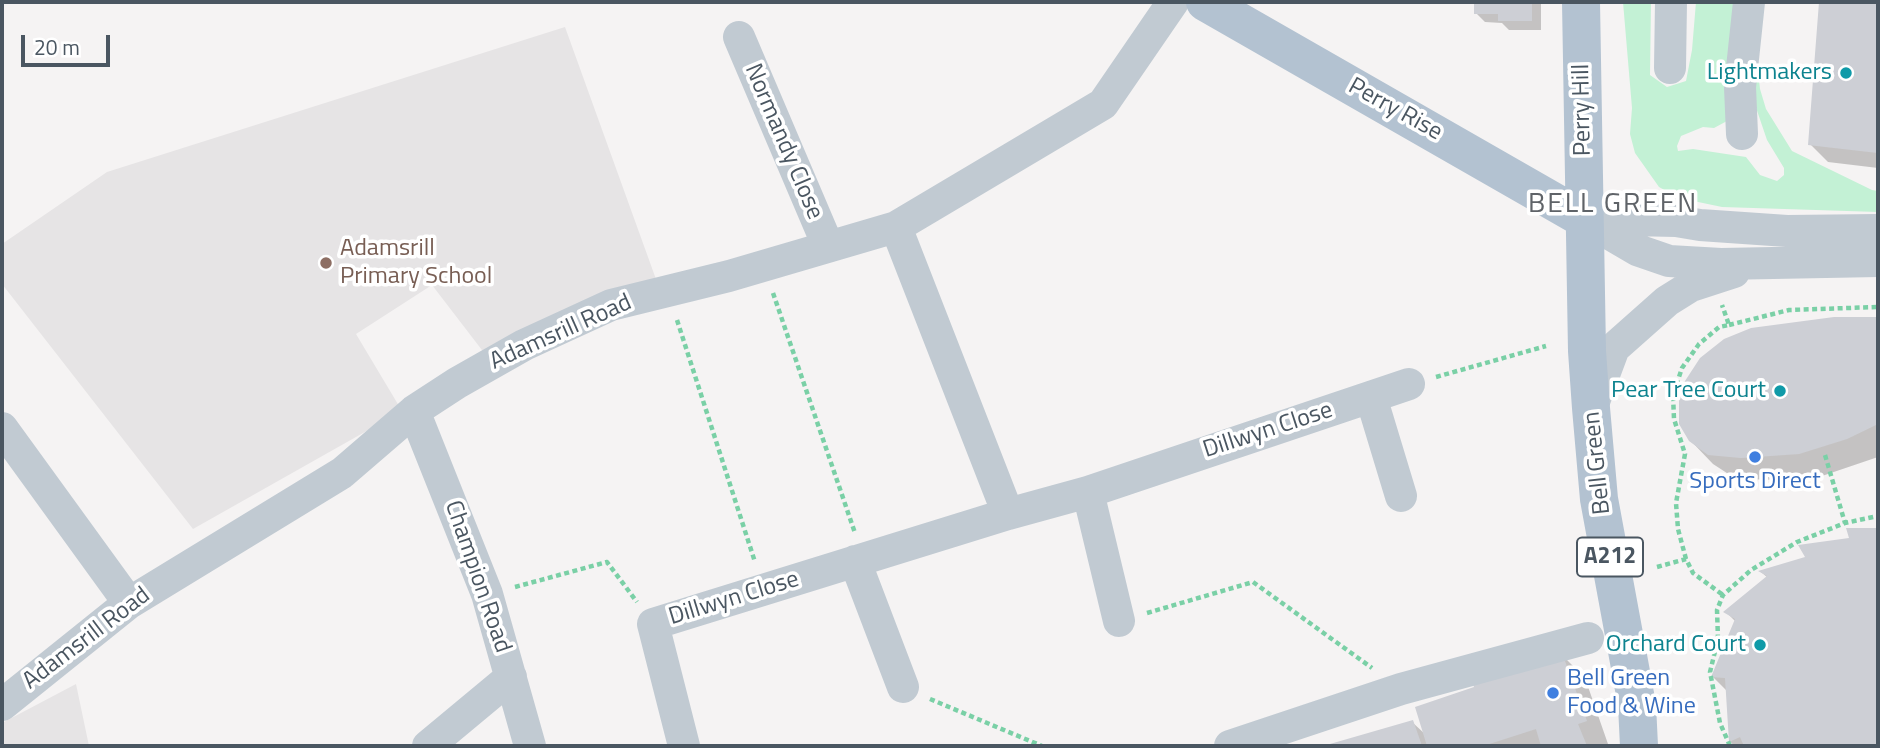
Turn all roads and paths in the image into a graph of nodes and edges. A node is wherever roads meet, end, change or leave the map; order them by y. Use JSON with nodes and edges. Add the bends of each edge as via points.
{"nodes":[{"id":1,"x":1173,"y":2,"type":"edge"},
{"id":2,"x":1205,"y":2,"type":"edge"},
{"id":3,"x":1581,"y":2,"type":"edge"},
{"id":4,"x":1671,"y":2,"type":"edge"},
{"id":5,"x":1749,"y":2,"type":"edge"},
{"id":6,"x":739,"y":37,"type":"dead end"},
{"id":7,"x":1670,"y":68,"type":"dead end"},
{"id":8,"x":1742,"y":134,"type":"dead end"},
{"id":9,"x":1584,"y":219,"type":"junction"},
{"id":10,"x":896,"y":227,"type":"junction"},
{"id":11,"x":1878,"y":230,"type":"edge"},
{"id":12,"x":828,"y":246,"type":"junction"},
{"id":13,"x":1878,"y":261,"type":"edge"},
{"id":14,"x":1787,"y":264,"type":"junction"},
{"id":15,"x":764,"y":265,"type":"junction"},
{"id":16,"x":667,"y":289,"type":"junction"},
{"id":17,"x":1720,"y":299,"type":"dead end"},
{"id":18,"x":1878,"y":307,"type":"edge"},
{"id":19,"x":1729,"y":324,"type":"junction"},
{"id":20,"x":1546,"y":346,"type":"dead end"},
{"id":21,"x":1409,"y":384,"type":"joint"},
{"id":22,"x":1371,"y":397,"type":"junction"},
{"id":23,"x":1591,"y":408,"type":"junction"},
{"id":24,"x":414,"y":411,"type":"junction"},
{"id":25,"x":2,"y":428,"type":"edge"},
{"id":26,"x":1825,"y":455,"type":"dead end"},
{"id":27,"x":1088,"y":492,"type":"junction"},
{"id":28,"x":1401,"y":496,"type":"dead end"},
{"id":29,"x":1008,"y":514,"type":"junction"},
{"id":30,"x":1878,"y":516,"type":"edge"},
{"id":31,"x":1845,"y":523,"type":"junction"},
{"id":32,"x":1686,"y":559,"type":"junction"},
{"id":33,"x":860,"y":560,"type":"junction"},
{"id":34,"x":1657,"y":567,"type":"dead end"},
{"id":35,"x":764,"y":590,"type":"junction"},
{"id":36,"x":487,"y":594,"type":"junction"},
{"id":37,"x":1723,"y":595,"type":"junction"},
{"id":38,"x":129,"y":603,"type":"junction"},
{"id":39,"x":1119,"y":621,"type":"joint"},
{"id":40,"x":653,"y":624,"type":"junction"},
{"id":41,"x":1588,"y":638,"type":"dead end"},
{"id":42,"x":511,"y":677,"type":"junction"},
{"id":43,"x":903,"y":687,"type":"joint"},
{"id":44,"x":1401,"y":689,"type":"junction"},
{"id":45,"x":2,"y":705,"type":"edge"},
{"id":46,"x":1637,"y":705,"type":"junction"},
{"id":47,"x":428,"y":746,"type":"edge"},
{"id":48,"x":530,"y":746,"type":"edge"},
{"id":49,"x":684,"y":746,"type":"edge"},
{"id":50,"x":1042,"y":746,"type":"edge"},
{"id":51,"x":1230,"y":746,"type":"edge"},
{"id":52,"x":1639,"y":746,"type":"edge"},
{"id":53,"x":1652,"y":746,"type":"edge"},
{"id":54,"x":1730,"y":746,"type":"edge"}],
"edges":[{"from":1,"to":10,"type":"street","name":"Adamsrill Road","via":[[1103,104]]},
{"from":2,"to":9,"type":"main road","name":"Perry Rise"},
{"from":3,"to":9,"type":"main road","name":"Perry Hill","number":"A212"},
{"from":4,"to":7,"type":"street"},
{"from":5,"to":8,"type":"street","via":[[1740,87]]},
{"from":6,"to":12,"type":"street","name":"Normandy Close"},
{"from":9,"to":11,"type":"street","via":[[1787,231]]},
{"from":9,"to":14,"type":"street","via":[[1637,250],[1669,261]]},
{"from":9,"to":23,"type":"main road","name":"Bell Green","number":"A212"},
{"from":10,"to":12,"type":"street","name":"Adamsrill Road"},
{"from":10,"to":29,"type":"street"},
{"from":12,"to":15,"type":"street","name":"Adamsrill Road"},
{"from":13,"to":14,"type":"street"},
{"from":14,"to":23,"type":"street","via":[[1712,278],[1667,301],[1614,348]]},
{"from":15,"to":16,"type":"street","name":"Adamsrill Road"},
{"from":15,"to":33,"type":"path"},
{"from":16,"to":24,"type":"street","name":"Adamsrill Road","via":[[611,305],[524,345]]},
{"from":16,"to":35,"type":"path"},
{"from":17,"to":19,"type":"path"},
{"from":18,"to":19,"type":"path","via":[[1789,310]]},
{"from":19,"to":32,"type":"path","via":[[1699,344],[1682,368],[1673,395],[1674,419],[1685,454],[1676,503]]},
{"from":20,"to":21,"type":"path"},
{"from":21,"to":22,"type":"street","name":"Dillwyn Close"},
{"from":22,"to":27,"type":"street","name":"Dillwyn Close"},
{"from":22,"to":28,"type":"street"},
{"from":23,"to":46,"type":"main road","name":"Bell Green","number":"A212","via":[[1599,499]]},
{"from":24,"to":36,"type":"street","name":"Champion Road"},
{"from":24,"to":38,"type":"street","name":"Adamsrill Road","via":[[342,473]]},
{"from":25,"to":38,"type":"street"},
{"from":26,"to":31,"type":"path"},
{"from":27,"to":29,"type":"street","name":"Dillwyn Close"},
{"from":27,"to":39,"type":"street"},
{"from":29,"to":33,"type":"street","name":"Dillwyn Close"},
{"from":30,"to":31,"type":"path"},
{"from":31,"to":37,"type":"path","via":[[1797,542],[1751,570]]},
{"from":32,"to":34,"type":"path"},
{"from":32,"to":37,"type":"path","via":[[1693,573]]},
{"from":33,"to":35,"type":"street","name":"Dillwyn Close"},
{"from":33,"to":43,"type":"street"},
{"from":35,"to":40,"type":"street","name":"Dillwyn Close"},
{"from":36,"to":40,"type":"path","via":[[607,562]]},
{"from":36,"to":42,"type":"street","name":"Champion Road"},
{"from":37,"to":54,"type":"path","via":[[1710,672],[1720,723]]},
{"from":38,"to":45,"type":"street","name":"Adamsrill Road"},
{"from":39,"to":44,"type":"path","via":[[1253,582]]},
{"from":40,"to":49,"type":"street","name":"Dillwyn Close"},
{"from":41,"to":44,"type":"street"},
{"from":42,"to":47,"type":"street"},
{"from":42,"to":48,"type":"street","name":"Champion Road"},
{"from":43,"to":50,"type":"path"},
{"from":44,"to":51,"type":"street"},
{"from":46,"to":52,"type":"main road","name":"Bell Green","number":"A212"},
{"from":46,"to":53,"type":"main road","number":"A212"}]}
